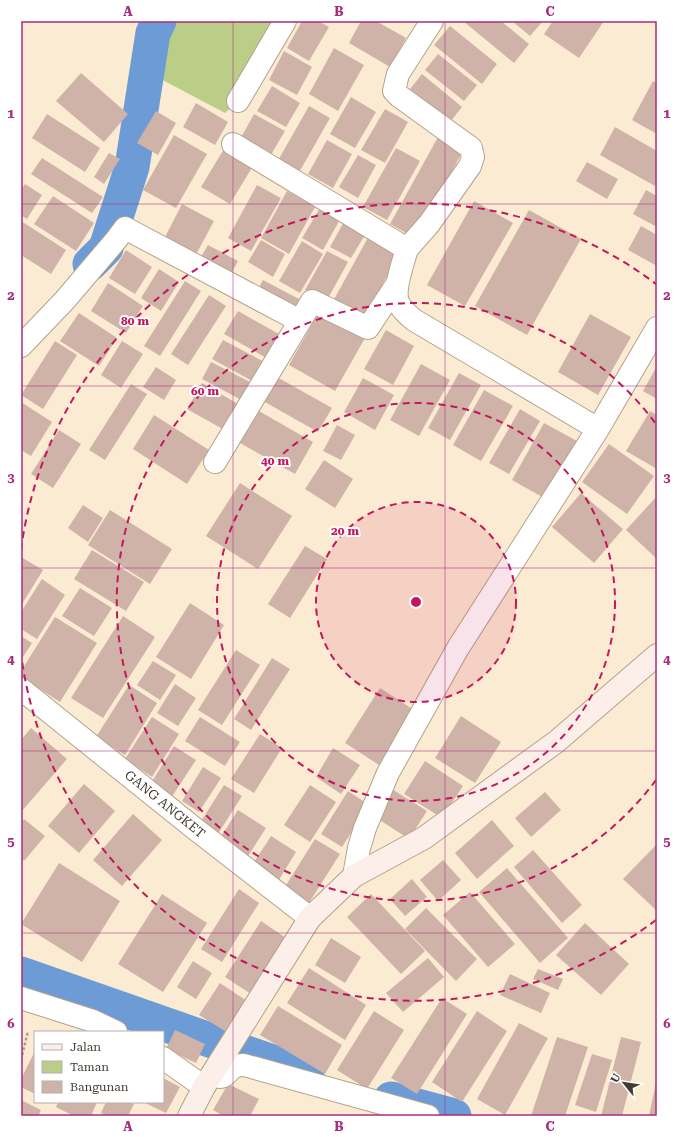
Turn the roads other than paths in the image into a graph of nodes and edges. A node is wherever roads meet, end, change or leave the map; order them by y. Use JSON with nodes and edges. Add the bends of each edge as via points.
{"nodes":[{"id":1,"x":285,"y":21,"type":"edge"},
{"id":2,"x":432,"y":21,"type":"edge"},
{"id":3,"x":238,"y":101,"type":"dead end"},
{"id":4,"x":233,"y":144,"type":"dead end"},
{"id":5,"x":407,"y":249,"type":"junction"},
{"id":6,"x":397,"y":284,"type":"junction"},
{"id":7,"x":300,"y":320,"type":"junction"},
{"id":8,"x":657,"y":328,"type":"edge"},
{"id":9,"x":21,"y":346,"type":"edge"},
{"id":10,"x":598,"y":429,"type":"junction"},
{"id":11,"x":215,"y":462,"type":"dead end"},
{"id":12,"x":657,"y":655,"type":"edge"},
{"id":13,"x":21,"y":689,"type":"edge"},
{"id":14,"x":354,"y":876,"type":"junction"},
{"id":15,"x":310,"y":918,"type":"junction"},
{"id":16,"x":21,"y":998,"type":"edge"},
{"id":17,"x":114,"y":1031,"type":"edge"},
{"id":18,"x":164,"y":1059,"type":"edge"},
{"id":19,"x":208,"y":1081,"type":"junction"},
{"id":20,"x":189,"y":1116,"type":"edge"},
{"id":21,"x":428,"y":1116,"type":"edge"}],
"edges":[{"from":1,"to":3,"type":"street"},
{"from":2,"to":5,"type":"street","via":[[398,74],[394,90],[471,148],[472,157],[470,166],[429,224]]},
{"from":4,"to":5,"type":"street"},
{"from":5,"to":6,"type":"street"},
{"from":6,"to":7,"type":"street","via":[[368,328],[312,301]]},
{"from":6,"to":10,"type":"street","via":[[398,303],[409,316]]},
{"from":7,"to":9,"type":"street","via":[[125,228],[65,300]]},
{"from":7,"to":11,"type":"street"},
{"from":8,"to":10,"type":"street"},
{"from":10,"to":14,"type":"street","via":[[458,648],[388,773],[359,848]]},
{"from":12,"to":14,"type":"street","via":[[556,742],[424,838]]},
{"from":13,"to":15,"type":"street","name":"GANG ANGKET"},
{"from":14,"to":15,"type":"street"},
{"from":15,"to":19,"type":"street"},
{"from":16,"to":17,"type":"street","via":[[93,1021]]},
{"from":18,"to":19,"type":"street"},
{"from":19,"to":20,"type":"street"},
{"from":19,"to":21,"type":"street","via":[[224,1076],[235,1065],[244,1065]]}]}
